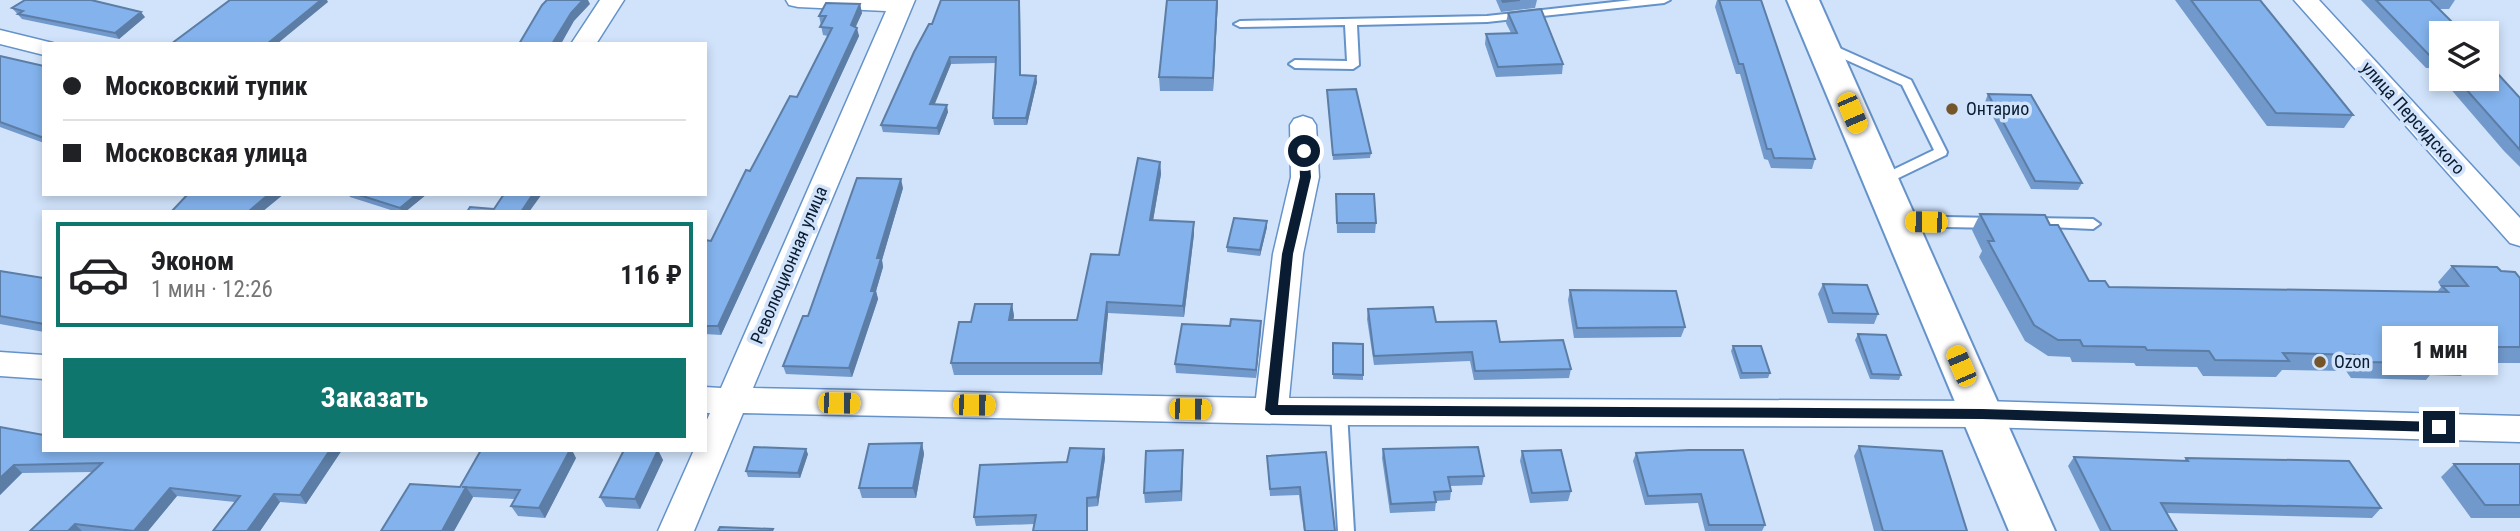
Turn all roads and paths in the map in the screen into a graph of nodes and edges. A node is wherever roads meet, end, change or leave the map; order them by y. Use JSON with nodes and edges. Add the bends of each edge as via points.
{"nodes":[{"id":1,"x":612,"y":0,"type":"edge"},
{"id":2,"x":798,"y":0,"type":"edge"},
{"id":3,"x":1664,"y":0,"type":"edge"},
{"id":4,"x":1803,"y":0,"type":"edge"},
{"id":5,"x":2306,"y":0,"type":"edge"},
{"id":6,"x":902,"y":2,"type":"edge"},
{"id":7,"x":1351,"y":22,"type":"junction"},
{"id":8,"x":1240,"y":24,"type":"dead end"},
{"id":9,"x":0,"y":37,"type":"edge"},
{"id":10,"x":584,"y":42,"type":"edge"},
{"id":11,"x":1822,"y":45,"type":"junction"},
{"id":12,"x":42,"y":48,"type":"edge"},
{"id":13,"x":1295,"y":64,"type":"dead end"},
{"id":14,"x":1303,"y":125,"type":"dead end"},
{"id":15,"x":1881,"y":181,"type":"junction"},
{"id":16,"x":1899,"y":221,"type":"junction"},
{"id":17,"x":2093,"y":224,"type":"dead end"},
{"id":18,"x":2520,"y":236,"type":"edge"},
{"id":19,"x":0,"y":364,"type":"edge"},
{"id":20,"x":42,"y":367,"type":"edge"},
{"id":21,"x":718,"y":400,"type":"edge"},
{"id":22,"x":1271,"y":410,"type":"junction"},
{"id":23,"x":1339,"y":412,"type":"junction"},
{"id":24,"x":1982,"y":414,"type":"junction"},
{"id":25,"x":2520,"y":429,"type":"edge"},
{"id":26,"x":707,"y":434,"type":"edge"},
{"id":27,"x":701,"y":452,"type":"edge"},
{"id":28,"x":676,"y":531,"type":"edge"},
{"id":29,"x":1346,"y":531,"type":"edge"},
{"id":30,"x":2032,"y":531,"type":"edge"}],
"edges":[{"from":1,"to":10,"type":"street"},
{"from":2,"to":6,"type":"street"},
{"from":3,"to":7,"type":"lane","via":[[1487,19]]},
{"from":4,"to":11,"type":"main road"},
{"from":5,"to":18,"type":"street","name":"улица Персидского"},
{"from":6,"to":21,"type":"street","name":"Революционная улица"},
{"from":7,"to":8,"type":"lane"},
{"from":7,"to":13,"type":"lane","via":[[1353,65]]},
{"from":9,"to":12,"type":"street"},
{"from":11,"to":15,"type":"main road"},
{"from":11,"to":15,"type":"lane","via":[[1907,83],[1941,152]]},
{"from":14,"to":22,"type":"street","via":[[1305,177],[1288,254]]},
{"from":15,"to":16,"type":"main road"},
{"from":16,"to":17,"type":"lane"},
{"from":16,"to":24,"type":"main road"},
{"from":19,"to":20,"type":"street"},
{"from":21,"to":22,"type":"street"},
{"from":21,"to":26,"type":"street","name":"Революционная улица"},
{"from":22,"to":23,"type":"street"},
{"from":23,"to":24,"type":"street"},
{"from":23,"to":29,"type":"lane"},
{"from":24,"to":25,"type":"street"},
{"from":24,"to":30,"type":"main road"},
{"from":27,"to":28,"type":"street","name":"Революционная улица"}]}
